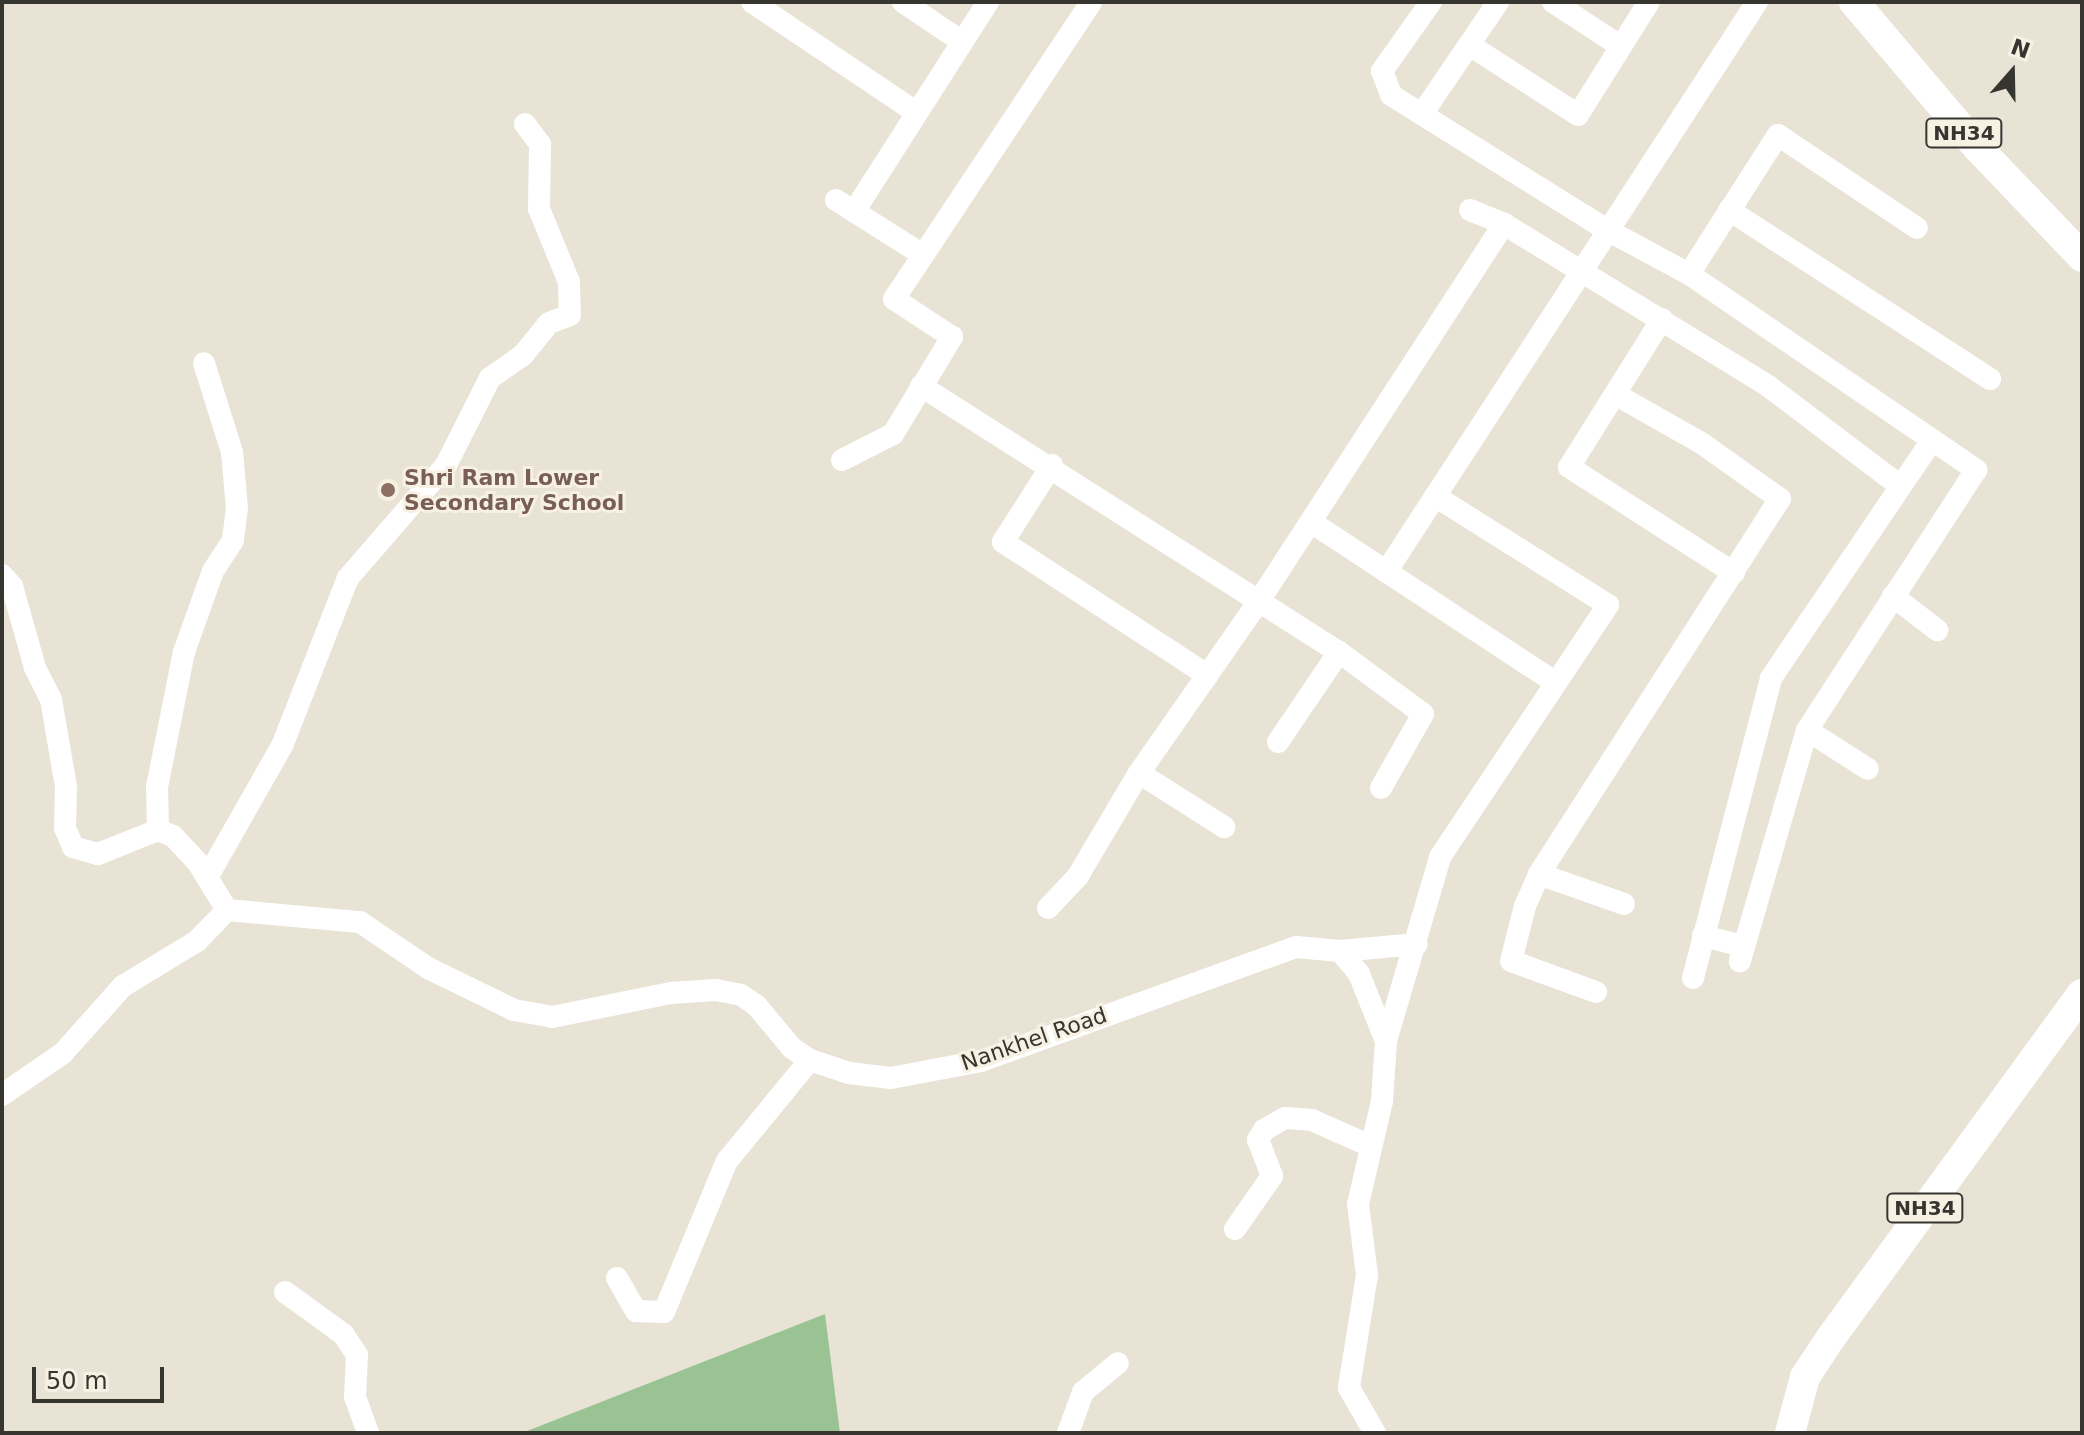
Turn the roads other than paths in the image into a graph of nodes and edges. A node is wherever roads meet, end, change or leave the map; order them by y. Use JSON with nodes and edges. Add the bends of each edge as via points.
{"nodes":[{"id":1,"x":752,"y":2,"type":"edge"},
{"id":2,"x":903,"y":2,"type":"edge"},
{"id":3,"x":988,"y":2,"type":"edge"},
{"id":4,"x":1431,"y":2,"type":"edge"},
{"id":5,"x":1498,"y":2,"type":"edge"},
{"id":6,"x":1553,"y":2,"type":"edge"},
{"id":7,"x":1649,"y":2,"type":"edge"},
{"id":8,"x":1757,"y":2,"type":"edge"},
{"id":9,"x":1854,"y":2,"type":"edge"},
{"id":10,"x":1083,"y":5,"type":"edge"},
{"id":11,"x":776,"y":8,"type":"edge"},
{"id":12,"x":961,"y":41,"type":"junction"},
{"id":13,"x":1471,"y":46,"type":"junction"},
{"id":14,"x":1620,"y":46,"type":"junction"},
{"id":15,"x":916,"y":112,"type":"junction"},
{"id":16,"x":1422,"y":114,"type":"junction"},
{"id":17,"x":525,"y":124,"type":"dead end"},
{"id":18,"x":1470,"y":210,"type":"dead end"},
{"id":19,"x":1729,"y":210,"type":"junction"},
{"id":20,"x":1504,"y":224,"type":"junction"},
{"id":21,"x":1917,"y":228,"type":"dead end"},
{"id":22,"x":1609,"y":231,"type":"junction"},
{"id":23,"x":923,"y":255,"type":"junction"},
{"id":24,"x":2082,"y":257,"type":"edge"},
{"id":25,"x":1582,"y":272,"type":"junction"},
{"id":26,"x":1689,"y":274,"type":"junction"},
{"id":27,"x":1662,"y":319,"type":"junction"},
{"id":28,"x":204,"y":363,"type":"dead end"},
{"id":29,"x":1990,"y":379,"type":"dead end"},
{"id":30,"x":921,"y":386,"type":"junction"},
{"id":31,"x":1615,"y":394,"type":"junction"},
{"id":32,"x":1931,"y":442,"type":"junction"},
{"id":33,"x":842,"y":460,"type":"dead end"},
{"id":34,"x":1052,"y":465,"type":"junction"},
{"id":35,"x":1900,"y":486,"type":"junction"},
{"id":36,"x":1435,"y":496,"type":"junction"},
{"id":37,"x":1311,"y":522,"type":"junction"},
{"id":38,"x":1386,"y":572,"type":"junction"},
{"id":39,"x":1734,"y":573,"type":"junction"},
{"id":40,"x":2,"y":575,"type":"edge"},
{"id":41,"x":1893,"y":596,"type":"junction"},
{"id":42,"x":1259,"y":601,"type":"junction"},
{"id":43,"x":1937,"y":630,"type":"dead end"},
{"id":44,"x":1339,"y":652,"type":"junction"},
{"id":45,"x":1207,"y":675,"type":"junction"},
{"id":46,"x":1555,"y":682,"type":"junction"},
{"id":47,"x":1807,"y":730,"type":"junction"},
{"id":48,"x":1278,"y":742,"type":"dead end"},
{"id":49,"x":1868,"y":769,"type":"dead end"},
{"id":50,"x":1139,"y":773,"type":"junction"},
{"id":51,"x":1381,"y":788,"type":"dead end"},
{"id":52,"x":1224,"y":827,"type":"dead end"},
{"id":53,"x":158,"y":830,"type":"junction"},
{"id":54,"x":1539,"y":874,"type":"junction"},
{"id":55,"x":208,"y":876,"type":"junction"},
{"id":56,"x":1624,"y":904,"type":"dead end"},
{"id":57,"x":1048,"y":908,"type":"dead end"},
{"id":58,"x":227,"y":910,"type":"junction"},
{"id":59,"x":1703,"y":936,"type":"junction"},
{"id":60,"x":1417,"y":944,"type":"junction"},
{"id":61,"x":1340,"y":951,"type":"junction"},
{"id":62,"x":1693,"y":978,"type":"dead end"},
{"id":63,"x":1596,"y":992,"type":"dead end"},
{"id":64,"x":2082,"y":994,"type":"edge"},
{"id":65,"x":1386,"y":1041,"type":"junction"},
{"id":66,"x":810,"y":1060,"type":"junction"},
{"id":67,"x":2,"y":1095,"type":"edge"},
{"id":68,"x":1370,"y":1146,"type":"junction"},
{"id":69,"x":1235,"y":1229,"type":"dead end"},
{"id":70,"x":617,"y":1278,"type":"dead end"},
{"id":71,"x":285,"y":1292,"type":"dead end"},
{"id":72,"x":1118,"y":1363,"type":"dead end"},
{"id":73,"x":368,"y":1433,"type":"edge"},
{"id":74,"x":1068,"y":1433,"type":"edge"},
{"id":75,"x":1375,"y":1433,"type":"edge"},
{"id":76,"x":1790,"y":1433,"type":"edge"}],
"edges":[{"from":1,"to":11,"type":"street"},
{"from":2,"to":12,"type":"street"},
{"from":3,"to":12,"type":"street"},
{"from":4,"to":16,"type":"street","via":[[1382,71],[1391,95]]},
{"from":5,"to":13,"type":"street"},
{"from":6,"to":14,"type":"street"},
{"from":7,"to":14,"type":"street"},
{"from":8,"to":22,"type":"street"},
{"from":9,"to":24,"type":"highway","number":"NH34","via":[[1977,147]]},
{"from":10,"to":23,"type":"street"},
{"from":11,"to":15,"type":"street"},
{"from":12,"to":15,"type":"street"},
{"from":13,"to":14,"type":"street","via":[[1578,115]]},
{"from":13,"to":16,"type":"street"},
{"from":15,"to":23,"type":"street","via":[[845,205]]},
{"from":16,"to":22,"type":"street"},
{"from":17,"to":55,"type":"street","via":[[540,144],[539,209],[569,282],[572,305],[565,320],[549,323],[523,355],[490,378],[446,465],[348,578],[282,746]]},
{"from":18,"to":20,"type":"street"},
{"from":19,"to":21,"type":"street","via":[[1778,135]]},
{"from":19,"to":26,"type":"street"},
{"from":19,"to":29,"type":"street"},
{"from":20,"to":25,"type":"street"},
{"from":20,"to":37,"type":"street"},
{"from":22,"to":25,"type":"street"},
{"from":22,"to":26,"type":"street"},
{"from":23,"to":30,"type":"street","via":[[894,299],[952,337]]},
{"from":25,"to":27,"type":"street"},
{"from":25,"to":36,"type":"street"},
{"from":26,"to":32,"type":"street"},
{"from":27,"to":31,"type":"street"},
{"from":27,"to":35,"type":"street","via":[[1768,386]]},
{"from":28,"to":53,"type":"street","via":[[232,452],[237,509],[233,540],[213,571],[184,652],[157,787]]},
{"from":30,"to":33,"type":"street","via":[[893,434]]},
{"from":30,"to":34,"type":"street"},
{"from":31,"to":39,"type":"street","via":[[1569,467]]},
{"from":31,"to":39,"type":"street","via":[[1703,444],[1780,499]]},
{"from":32,"to":35,"type":"street"},
{"from":32,"to":41,"type":"street","via":[[1976,470]]},
{"from":34,"to":42,"type":"street"},
{"from":34,"to":45,"type":"street","via":[[1003,542]]},
{"from":35,"to":59,"type":"street","via":[[1771,678]]},
{"from":36,"to":38,"type":"street"},
{"from":36,"to":46,"type":"street","via":[[1608,605]]},
{"from":37,"to":38,"type":"street"},
{"from":37,"to":42,"type":"street"},
{"from":38,"to":46,"type":"street"},
{"from":39,"to":54,"type":"street"},
{"from":40,"to":53,"type":"street","via":[[12,586],[35,668],[51,699],[66,787],[65,828],[73,847],[98,854]]},
{"from":41,"to":43,"type":"street"},
{"from":41,"to":47,"type":"street"},
{"from":42,"to":44,"type":"street"},
{"from":42,"to":45,"type":"street"},
{"from":44,"to":48,"type":"street"},
{"from":44,"to":51,"type":"street","via":[[1423,714]]},
{"from":45,"to":50,"type":"street"},
{"from":46,"to":60,"type":"street","via":[[1440,857]]},
{"from":47,"to":49,"type":"street"},
{"from":47,"to":59,"type":"street","via":[[1742,954]]},
{"from":50,"to":52,"type":"street"},
{"from":50,"to":57,"type":"street","via":[[1078,876]]},
{"from":53,"to":55,"type":"street","via":[[173,836]]},
{"from":54,"to":56,"type":"street"},
{"from":54,"to":63,"type":"street","via":[[1511,961]]},
{"from":55,"to":58,"type":"street"},
{"from":58,"to":66,"type":"street","name":"Nankhel Road","via":[[360,922],[471,991],[514,1010],[552,1017],[671,993],[741,995]]},
{"from":58,"to":67,"type":"street","via":[[197,941],[123,986],[63,1053]]},
{"from":59,"to":62,"type":"street"},
{"from":60,"to":61,"type":"street","name":"Nankhel Road"},
{"from":60,"to":65,"type":"street"},
{"from":61,"to":65,"type":"street","via":[[1359,974]]},
{"from":61,"to":66,"type":"street","name":"Nankhel Road","via":[[1296,947],[981,1061],[891,1078],[849,1073]]},
{"from":64,"to":76,"type":"highway","number":"NH34","via":[[1830,1339],[1805,1377]]},
{"from":65,"to":68,"type":"street","via":[[1382,1101]]},
{"from":66,"to":70,"type":"street","via":[[727,1161],[664,1312],[636,1311]]},
{"from":68,"to":69,"type":"street","via":[[1312,1120],[1285,1118],[1264,1130],[1258,1140],[1272,1176]]},
{"from":68,"to":75,"type":"street","via":[[1358,1204],[1367,1275],[1349,1388]]},
{"from":71,"to":73,"type":"street","via":[[343,1334],[357,1355],[355,1397]]},
{"from":72,"to":74,"type":"street","via":[[1083,1392]]}]}
